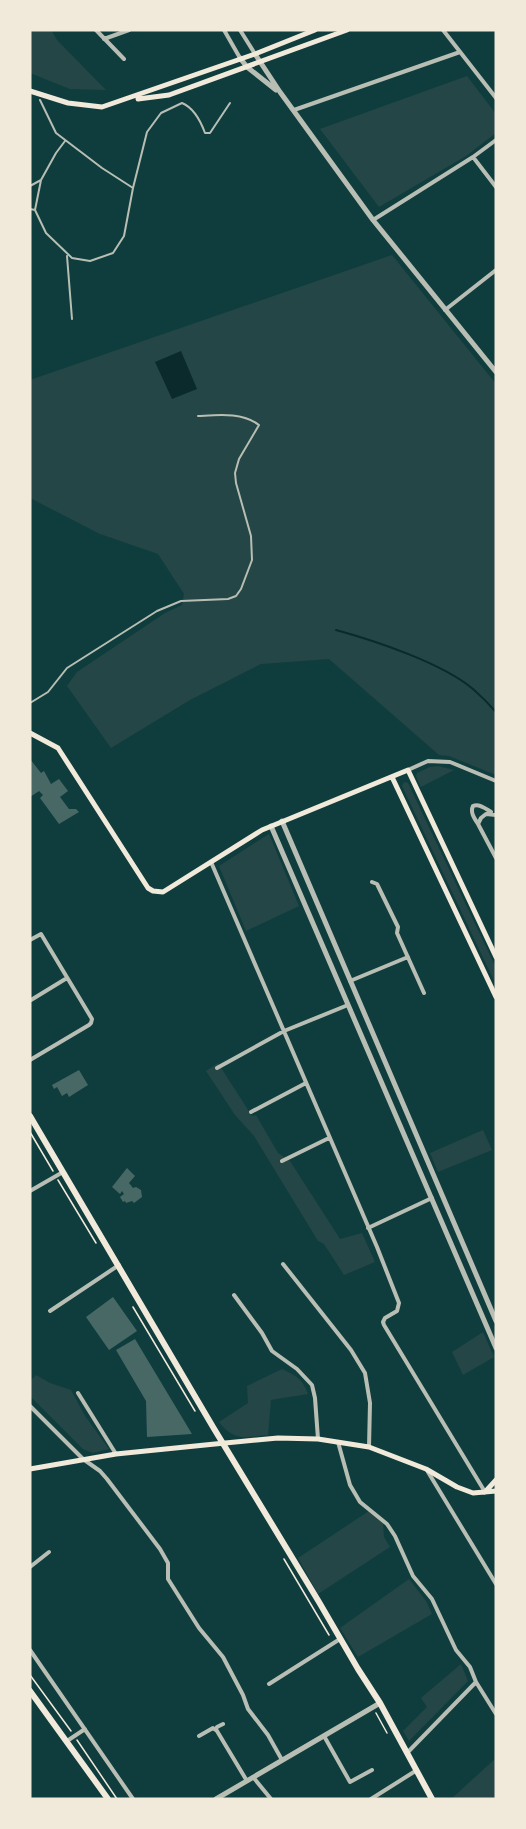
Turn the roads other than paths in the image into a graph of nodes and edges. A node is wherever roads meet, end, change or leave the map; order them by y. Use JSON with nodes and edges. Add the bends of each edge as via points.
{"nodes":[{"id":1,"x":96,"y":30,"type":"edge"},
{"id":2,"x":129,"y":30,"type":"edge"},
{"id":3,"x":224,"y":30,"type":"edge"},
{"id":4,"x":240,"y":30,"type":"edge"},
{"id":5,"x":315,"y":30,"type":"edge"},
{"id":6,"x":347,"y":30,"type":"edge"},
{"id":7,"x":443,"y":30,"type":"edge"},
{"id":8,"x":104,"y":39,"type":"junction"},
{"id":9,"x":460,"y":52,"type":"junction"},
{"id":10,"x":255,"y":54,"type":"junction"},
{"id":11,"x":124,"y":58,"type":"dead end"},
{"id":12,"x":240,"y":58,"type":"junction"},
{"id":13,"x":261,"y":63,"type":"junction"},
{"id":14,"x":247,"y":67,"type":"junction"},
{"id":15,"x":30,"y":91,"type":"edge"},
{"id":16,"x":279,"y":92,"type":"junction"},
{"id":17,"x":496,"y":98,"type":"edge"},
{"id":18,"x":40,"y":100,"type":"dead end"},
{"id":19,"x":127,"y":100,"type":"junction"},
{"id":20,"x":230,"y":103,"type":"dead end"},
{"id":21,"x":294,"y":111,"type":"junction"},
{"id":22,"x":496,"y":140,"type":"edge"},
{"id":23,"x":65,"y":141,"type":"junction"},
{"id":24,"x":473,"y":157,"type":"junction"},
{"id":25,"x":41,"y":180,"type":"junction"},
{"id":26,"x":30,"y":186,"type":"edge"},
{"id":27,"x":496,"y":187,"type":"edge"},
{"id":28,"x":133,"y":188,"type":"junction"},
{"id":29,"x":30,"y":209,"type":"edge"},
{"id":30,"x":35,"y":210,"type":"junction"},
{"id":31,"x":373,"y":220,"type":"junction"},
{"id":32,"x":67,"y":254,"type":"junction"},
{"id":33,"x":496,"y":270,"type":"edge"},
{"id":34,"x":445,"y":310,"type":"junction"},
{"id":35,"x":72,"y":319,"type":"dead end"},
{"id":36,"x":496,"y":372,"type":"edge"},
{"id":37,"x":198,"y":416,"type":"dead end"},
{"id":38,"x":30,"y":704,"type":"edge"},
{"id":39,"x":30,"y":734,"type":"edge"},
{"id":40,"x":408,"y":770,"type":"junction"},
{"id":41,"x":392,"y":777,"type":"junction"},
{"id":42,"x":496,"y":781,"type":"edge"},
{"id":43,"x":494,"y":814,"type":"edge"},
{"id":44,"x":282,"y":821,"type":"junction"},
{"id":45,"x":478,"y":824,"type":"junction"},
{"id":46,"x":271,"y":826,"type":"junction"},
{"id":47,"x":496,"y":858,"type":"edge"},
{"id":48,"x":211,"y":861,"type":"junction"},
{"id":49,"x":372,"y":882,"type":"dead end"},
{"id":50,"x":30,"y":940,"type":"edge"},
{"id":51,"x":408,"y":957,"type":"junction"},
{"id":52,"x":496,"y":957,"type":"edge"},
{"id":53,"x":67,"y":978,"type":"junction"},
{"id":54,"x":350,"y":981,"type":"junction"},
{"id":55,"x":424,"y":993,"type":"dead end"},
{"id":56,"x":496,"y":997,"type":"edge"},
{"id":57,"x":30,"y":1000,"type":"edge"},
{"id":58,"x":348,"y":1005,"type":"junction"},
{"id":59,"x":284,"y":1031,"type":"junction"},
{"id":60,"x":30,"y":1060,"type":"edge"},
{"id":61,"x":217,"y":1068,"type":"dead end"},
{"id":62,"x":306,"y":1083,"type":"junction"},
{"id":63,"x":251,"y":1112,"type":"dead end"},
{"id":64,"x":30,"y":1116,"type":"edge"},
{"id":65,"x":329,"y":1138,"type":"junction"},
{"id":66,"x":282,"y":1161,"type":"dead end"},
{"id":67,"x":63,"y":1172,"type":"junction"},
{"id":68,"x":30,"y":1191,"type":"edge"},
{"id":69,"x":432,"y":1198,"type":"junction"},
{"id":70,"x":368,"y":1228,"type":"junction"},
{"id":71,"x":283,"y":1264,"type":"dead end"},
{"id":72,"x":119,"y":1265,"type":"junction"},
{"id":73,"x":234,"y":1295,"type":"dead end"},
{"id":74,"x":50,"y":1311,"type":"dead end"},
{"id":75,"x":496,"y":1321,"type":"edge"},
{"id":76,"x":496,"y":1348,"type":"edge"},
{"id":77,"x":78,"y":1393,"type":"dead end"},
{"id":78,"x":30,"y":1406,"type":"edge"},
{"id":79,"x":318,"y":1440,"type":"junction"},
{"id":80,"x":337,"y":1442,"type":"junction"},
{"id":81,"x":222,"y":1443,"type":"junction"},
{"id":82,"x":369,"y":1447,"type":"junction"},
{"id":83,"x":116,"y":1454,"type":"junction"},
{"id":84,"x":83,"y":1459,"type":"junction"},
{"id":85,"x":30,"y":1469,"type":"edge"},
{"id":86,"x":426,"y":1469,"type":"junction"},
{"id":87,"x":496,"y":1480,"type":"edge"},
{"id":88,"x":496,"y":1491,"type":"edge"},
{"id":89,"x":485,"y":1492,"type":"junction"},
{"id":90,"x":49,"y":1552,"type":"dead end"},
{"id":91,"x":30,"y":1567,"type":"edge"},
{"id":92,"x":496,"y":1584,"type":"edge"},
{"id":93,"x":340,"y":1639,"type":"junction"},
{"id":94,"x":30,"y":1650,"type":"edge"},
{"id":95,"x":476,"y":1682,"type":"junction"},
{"id":96,"x":269,"y":1684,"type":"dead end"},
{"id":97,"x":30,"y":1691,"type":"edge"},
{"id":98,"x":380,"y":1703,"type":"junction"},
{"id":99,"x":496,"y":1714,"type":"edge"},
{"id":100,"x":223,"y":1724,"type":"dead end"},
{"id":101,"x":85,"y":1728,"type":"junction"},
{"id":102,"x":217,"y":1731,"type":"junction"},
{"id":103,"x":324,"y":1735,"type":"junction"},
{"id":104,"x":200,"y":1736,"type":"dead end"},
{"id":105,"x":67,"y":1741,"type":"junction"},
{"id":106,"x":408,"y":1752,"type":"junction"},
{"id":107,"x":282,"y":1760,"type":"junction"},
{"id":108,"x":372,"y":1770,"type":"dead end"},
{"id":109,"x":417,"y":1770,"type":"junction"},
{"id":110,"x":253,"y":1777,"type":"junction"},
{"id":111,"x":247,"y":1781,"type":"junction"},
{"id":112,"x":371,"y":1798,"type":"edge"},
{"id":113,"x":108,"y":1799,"type":"edge"},
{"id":114,"x":133,"y":1799,"type":"edge"},
{"id":115,"x":216,"y":1799,"type":"edge"},
{"id":116,"x":271,"y":1799,"type":"edge"},
{"id":117,"x":432,"y":1799,"type":"edge"}],
"edges":[{"from":1,"to":8,"type":"street"},
{"from":2,"to":8,"type":"street"},
{"from":3,"to":12,"type":"street"},
{"from":4,"to":10,"type":"street"},
{"from":5,"to":10,"type":"main road"},
{"from":6,"to":13,"type":"main road"},
{"from":7,"to":9,"type":"street"},
{"from":8,"to":11,"type":"street"},
{"from":9,"to":17,"type":"street"},
{"from":9,"to":21,"type":"street"},
{"from":10,"to":12,"type":"main road"},
{"from":10,"to":13,"type":"street"},
{"from":12,"to":14,"type":"street"},
{"from":12,"to":19,"type":"main road"},
{"from":13,"to":14,"type":"main road"},
{"from":13,"to":16,"type":"street"},
{"from":14,"to":16,"type":"street"},
{"from":14,"to":19,"type":"main road","via":[[169,95]]},
{"from":15,"to":19,"type":"main road","via":[[102,108]]},
{"from":16,"to":21,"type":"street"},
{"from":18,"to":23,"type":"lane","via":[[56,133]]},
{"from":20,"to":28,"type":"lane","via":[[210,133],[205,133],[189,106],[182,103],[161,113],[147,132]]},
{"from":21,"to":31,"type":"street"},
{"from":22,"to":24,"type":"street"},
{"from":23,"to":25,"type":"lane"},
{"from":23,"to":28,"type":"lane"},
{"from":24,"to":27,"type":"street"},
{"from":24,"to":31,"type":"street"},
{"from":25,"to":26,"type":"lane"},
{"from":25,"to":30,"type":"lane"},
{"from":28,"to":32,"type":"lane","via":[[124,236],[113,253],[90,261]]},
{"from":29,"to":30,"type":"lane"},
{"from":30,"to":32,"type":"lane","via":[[46,233]]},
{"from":31,"to":34,"type":"street"},
{"from":32,"to":35,"type":"lane"},
{"from":33,"to":34,"type":"street"},
{"from":34,"to":36,"type":"street"},
{"from":37,"to":38,"type":"lane","via":[[225,414],[259,425],[244,448],[235,473],[251,536],[252,560],[241,589],[228,599],[181,601],[158,610],[67,668],[48,692]]},
{"from":39,"to":48,"type":"main road","via":[[58,748],[148,888],[163,892]]},
{"from":40,"to":41,"type":"main road"},
{"from":40,"to":42,"type":"street","via":[[428,762],[450,762]]},
{"from":40,"to":52,"type":"main road"},
{"from":41,"to":44,"type":"main road"},
{"from":41,"to":56,"type":"main road"},
{"from":43,"to":45,"type":"street","via":[[486,814]]},
{"from":43,"to":45,"type":"street","via":[[473,806]]},
{"from":44,"to":46,"type":"main road"},
{"from":44,"to":54,"type":"street"},
{"from":45,"to":47,"type":"street"},
{"from":46,"to":48,"type":"main road"},
{"from":46,"to":58,"type":"street"},
{"from":48,"to":59,"type":"street"},
{"from":49,"to":51,"type":"street","via":[[377,884],[398,927]]},
{"from":50,"to":53,"type":"street","via":[[41,934]]},
{"from":51,"to":54,"type":"street"},
{"from":51,"to":55,"type":"street"},
{"from":53,"to":57,"type":"street"},
{"from":53,"to":60,"type":"street","via":[[91,1023]]},
{"from":54,"to":75,"type":"street"},
{"from":58,"to":59,"type":"street"},
{"from":58,"to":69,"type":"street"},
{"from":59,"to":61,"type":"street"},
{"from":59,"to":62,"type":"street"},
{"from":62,"to":63,"type":"street"},
{"from":62,"to":65,"type":"street"},
{"from":64,"to":67,"type":"main road"},
{"from":65,"to":66,"type":"street"},
{"from":65,"to":70,"type":"street"},
{"from":67,"to":68,"type":"street"},
{"from":67,"to":72,"type":"main road"},
{"from":69,"to":70,"type":"street"},
{"from":69,"to":76,"type":"street"},
{"from":70,"to":89,"type":"street","via":[[399,1303],[397,1311],[385,1318],[384,1325]]},
{"from":71,"to":82,"type":"street","via":[[365,1373],[370,1402]]},
{"from":72,"to":74,"type":"street"},
{"from":72,"to":81,"type":"main road"},
{"from":73,"to":79,"type":"street","via":[[272,1351],[312,1385]]},
{"from":77,"to":83,"type":"street"},
{"from":78,"to":84,"type":"street"},
{"from":79,"to":80,"type":"main road"},
{"from":79,"to":81,"type":"main road","via":[[278,1438]]},
{"from":80,"to":82,"type":"main road"},
{"from":80,"to":95,"type":"street","via":[[350,1485],[360,1502],[387,1524],[395,1536],[413,1576],[432,1599]]},
{"from":81,"to":83,"type":"main road"},
{"from":81,"to":93,"type":"main road"},
{"from":82,"to":86,"type":"main road"},
{"from":83,"to":84,"type":"main road"},
{"from":84,"to":85,"type":"main road"},
{"from":84,"to":107,"type":"street","via":[[107,1479],[160,1549],[168,1563],[168,1579],[223,1657],[248,1709]]},
{"from":86,"to":89,"type":"main road","via":[[473,1494]]},
{"from":86,"to":92,"type":"street"},
{"from":87,"to":89,"type":"main road"},
{"from":88,"to":89,"type":"main road"},
{"from":90,"to":91,"type":"street"},
{"from":93,"to":96,"type":"street"},
{"from":93,"to":98,"type":"main road"},
{"from":94,"to":101,"type":"street"},
{"from":95,"to":99,"type":"street"},
{"from":95,"to":106,"type":"street"},
{"from":97,"to":105,"type":"main road"},
{"from":98,"to":103,"type":"street"},
{"from":98,"to":106,"type":"main road"},
{"from":100,"to":102,"type":"street"},
{"from":101,"to":105,"type":"street"},
{"from":101,"to":114,"type":"street"},
{"from":102,"to":104,"type":"street","via":[[213,1728]]},
{"from":102,"to":111,"type":"street"},
{"from":103,"to":107,"type":"street"},
{"from":103,"to":108,"type":"street","via":[[351,1782]]},
{"from":105,"to":113,"type":"main road"},
{"from":106,"to":109,"type":"main road"},
{"from":107,"to":110,"type":"street"},
{"from":109,"to":112,"type":"street"},
{"from":109,"to":117,"type":"main road"},
{"from":110,"to":111,"type":"street"},
{"from":110,"to":116,"type":"street"},
{"from":111,"to":115,"type":"street"}]}
